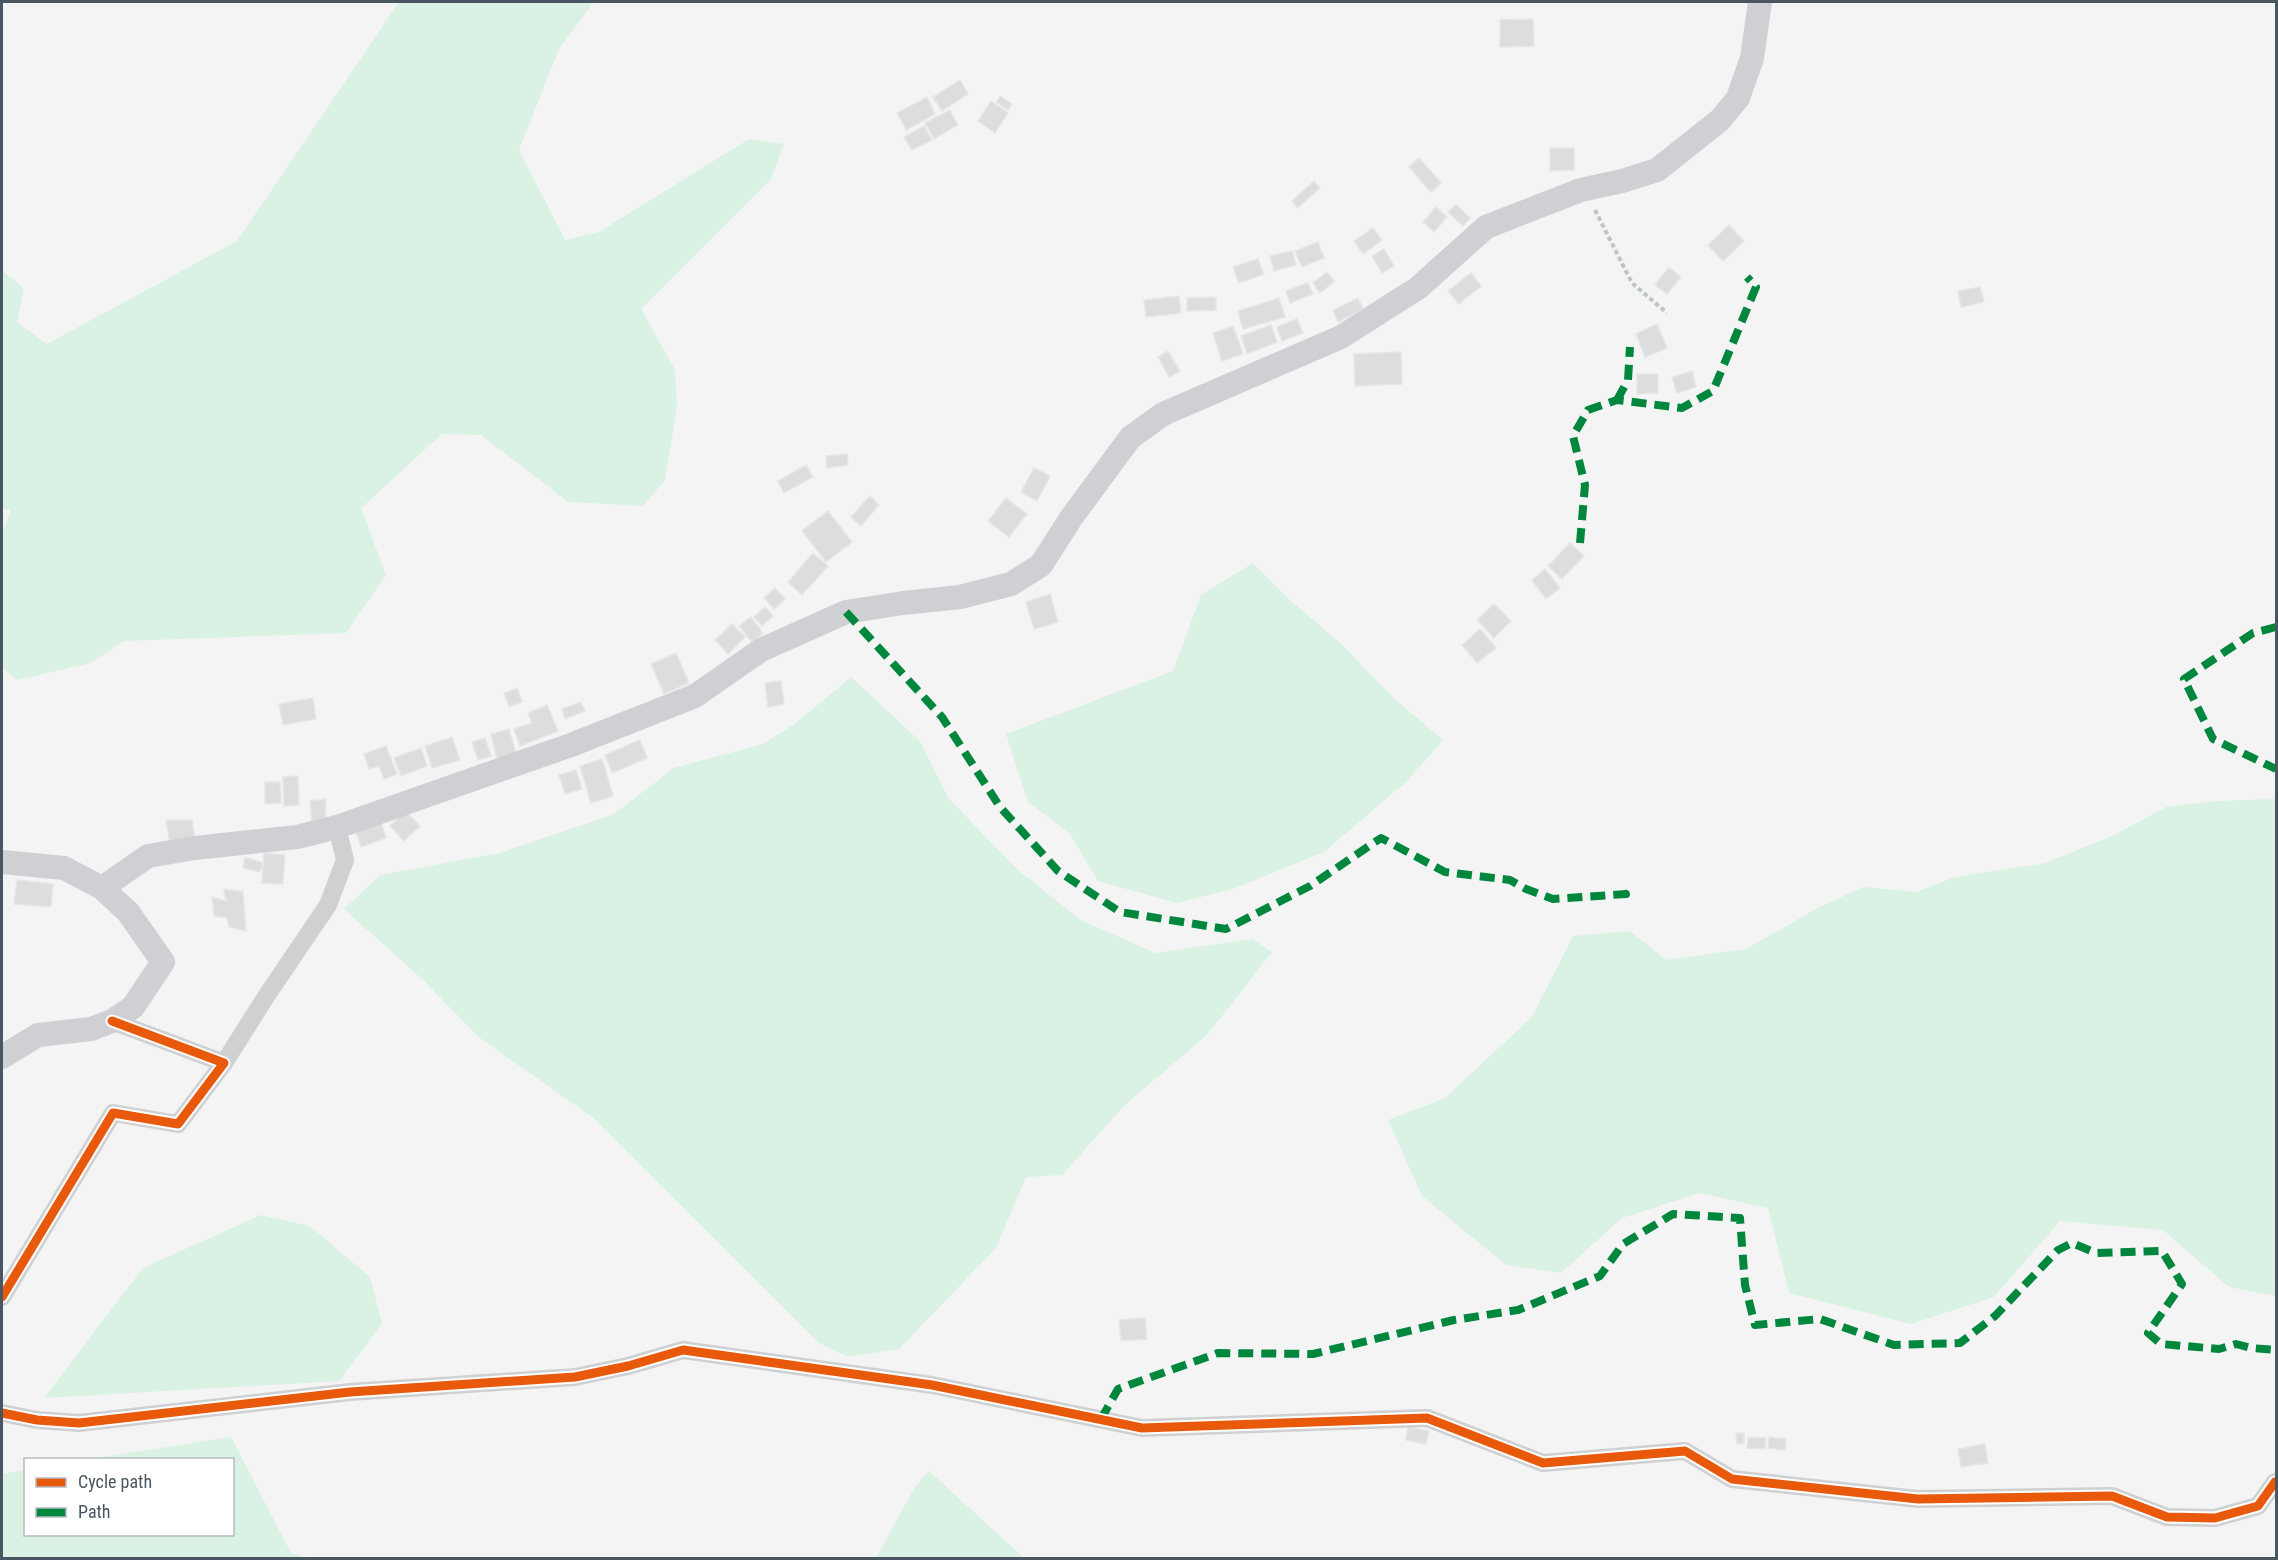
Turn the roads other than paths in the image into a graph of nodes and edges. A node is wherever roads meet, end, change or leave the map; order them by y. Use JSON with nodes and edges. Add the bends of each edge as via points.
{"nodes":[{"id":1,"x":1760,"y":2,"type":"edge"},
{"id":2,"x":338,"y":827,"type":"junction"},
{"id":3,"x":2,"y":862,"type":"edge"},
{"id":4,"x":102,"y":888,"type":"junction"},
{"id":5,"x":112,"y":1021,"type":"junction"},
{"id":6,"x":2,"y":1057,"type":"edge"},
{"id":7,"x":224,"y":1063,"type":"junction"},
{"id":8,"x":2,"y":1297,"type":"edge"},
{"id":9,"x":2,"y":1413,"type":"edge"},
{"id":10,"x":2276,"y":1484,"type":"edge"}],
"edges":[{"from":1,"to":2,"type":"main road","via":[[1752,58],[1737,98],[1720,120],[1657,170],[1581,190],[1486,227],[1418,288],[1341,336],[1163,414],[1130,438],[1041,566],[1011,584],[960,597],[846,612],[761,650],[695,696],[571,745]]},
{"from":2,"to":4,"type":"main road","via":[[297,837],[148,856]]},
{"from":2,"to":7,"type":"street","via":[[345,860],[328,904]]},
{"from":3,"to":4,"type":"main road","via":[[64,868]]},
{"from":4,"to":5,"type":"main road","via":[[128,912],[163,962],[133,1006]]},
{"from":5,"to":6,"type":"main road","via":[[91,1029],[38,1035]]},
{"from":5,"to":7,"type":"street"},
{"from":7,"to":8,"type":"street","via":[[178,1125],[113,1113]]},
{"from":9,"to":10,"type":"street","via":[[79,1423],[350,1392],[575,1377],[683,1350],[932,1385],[1142,1428],[1427,1418],[1543,1463],[1685,1451],[1732,1479],[1918,1499],[2112,1496],[2167,1517],[2215,1518],[2258,1506]]}]}
